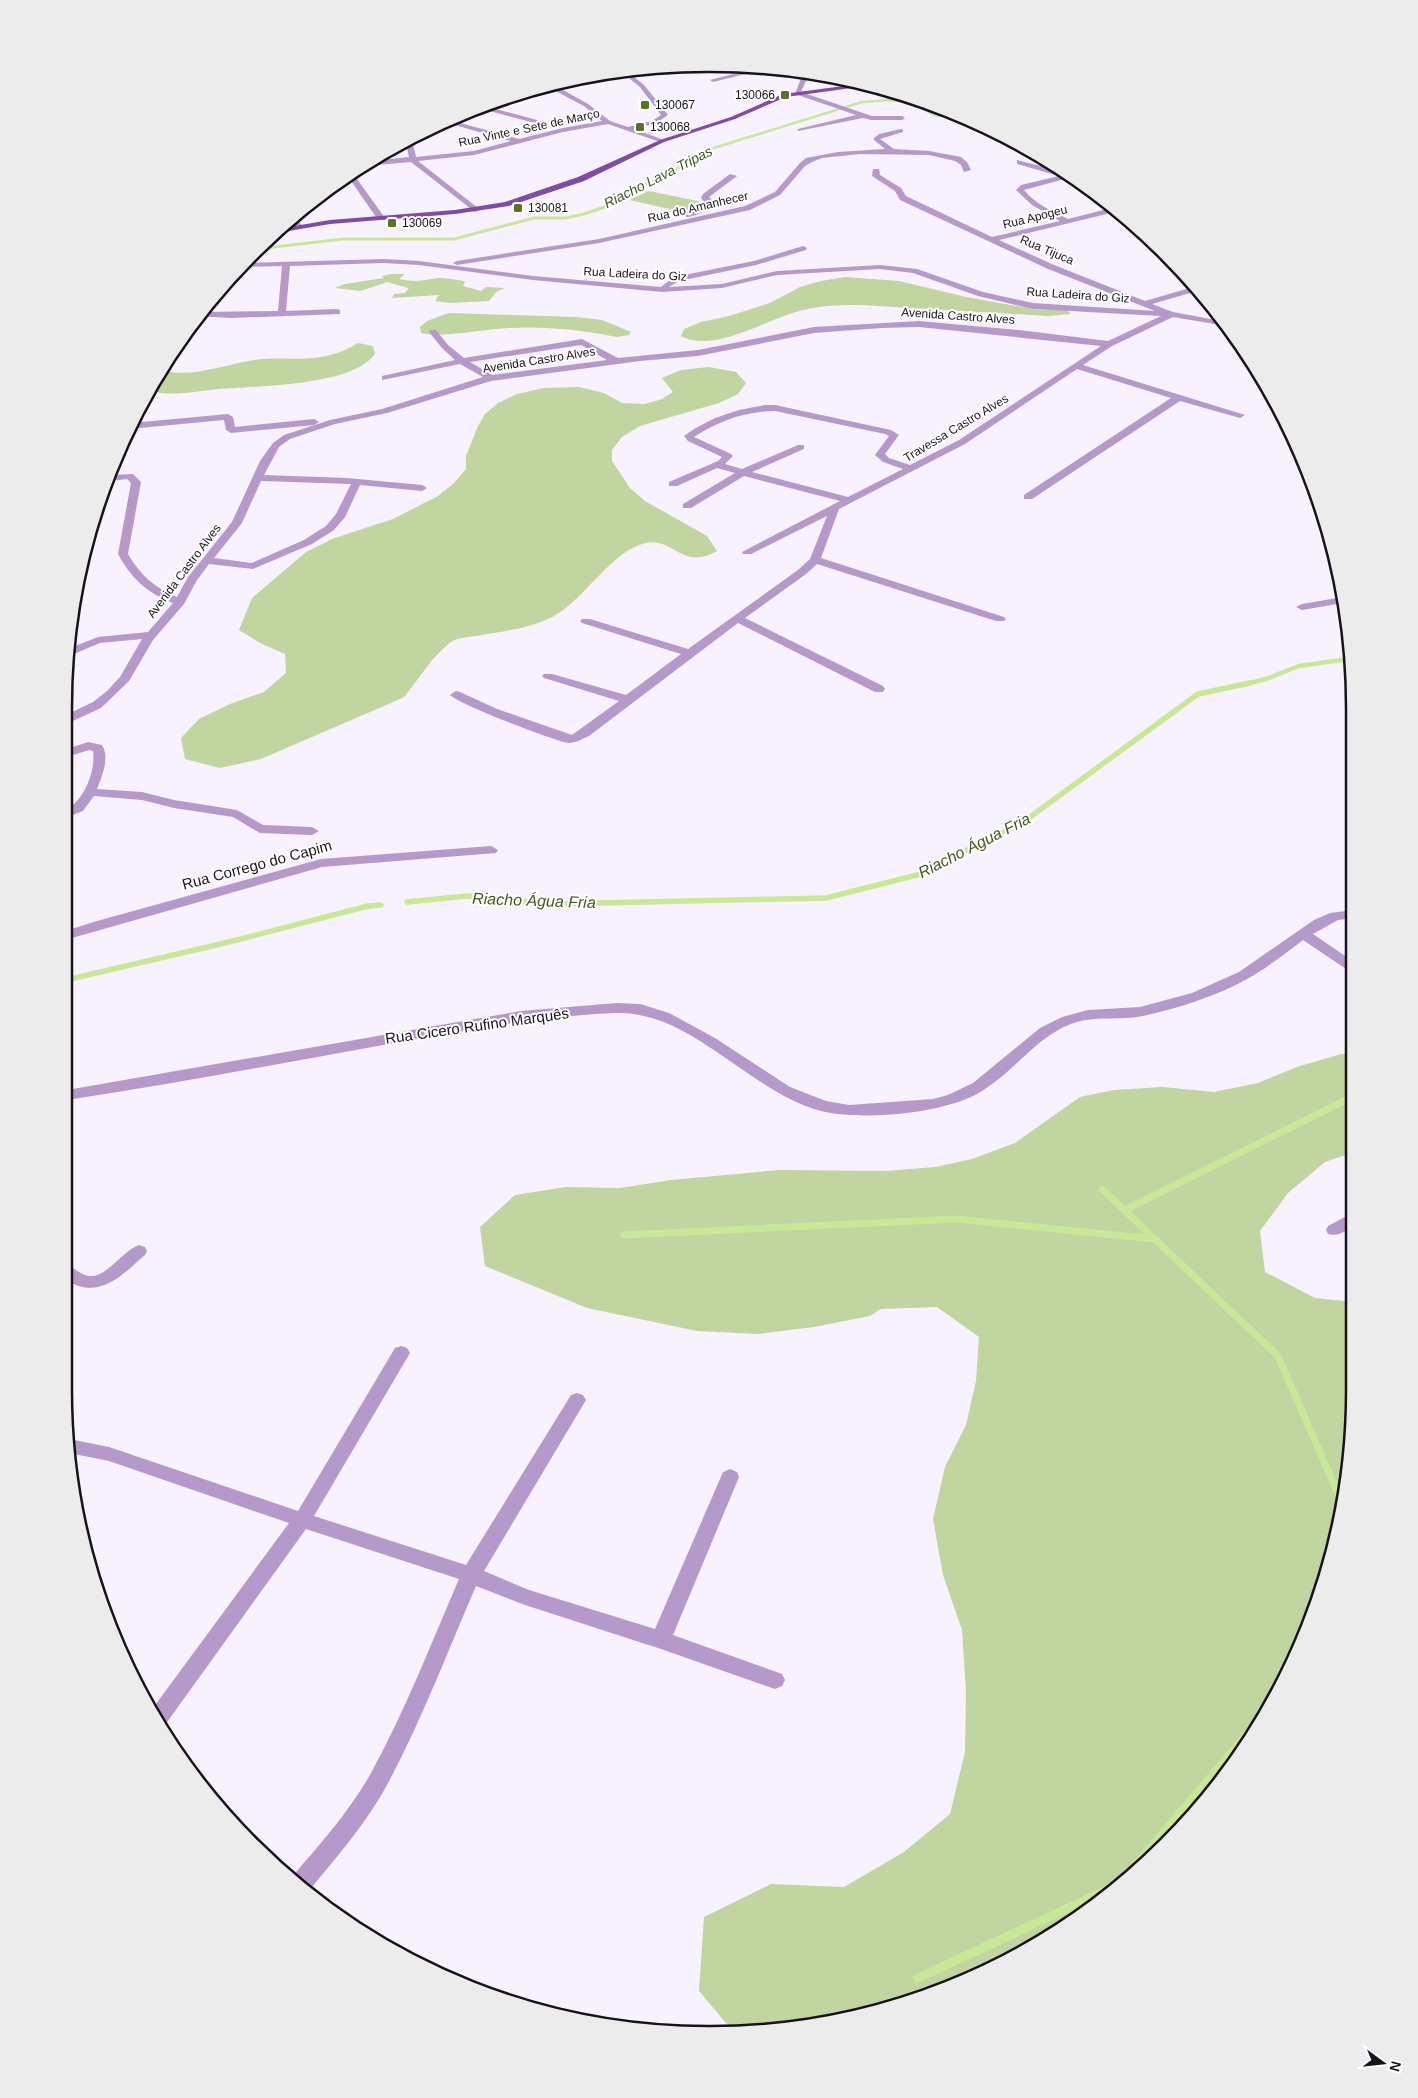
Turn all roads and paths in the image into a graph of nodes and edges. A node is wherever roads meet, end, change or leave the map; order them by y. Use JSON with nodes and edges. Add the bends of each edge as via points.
{"nodes":[{"id":1,"x":742,"y":74,"type":"edge"},
{"id":2,"x":631,"y":78,"type":"edge"},
{"id":3,"x":713,"y":80,"type":"dead end"},
{"id":4,"x":803,"y":80,"type":"edge"},
{"id":5,"x":844,"y":87,"type":"edge"},
{"id":6,"x":559,"y":91,"type":"edge"},
{"id":7,"x":797,"y":93,"type":"junction"},
{"id":8,"x":493,"y":110,"type":"edge"},
{"id":9,"x":862,"y":116,"type":"junction"},
{"id":10,"x":902,"y":118,"type":"dead end"},
{"id":11,"x":535,"y":121,"type":"dead end"},
{"id":12,"x":608,"y":122,"type":"junction"},
{"id":13,"x":458,"y":124,"type":"edge"},
{"id":14,"x":626,"y":129,"type":"junction"},
{"id":15,"x":800,"y":130,"type":"dead end"},
{"id":16,"x":901,"y":131,"type":"dead end"},
{"id":17,"x":662,"y":141,"type":"junction"},
{"id":18,"x":518,"y":142,"type":"junction"},
{"id":19,"x":410,"y":147,"type":"edge"},
{"id":20,"x":894,"y":152,"type":"junction"},
{"id":21,"x":413,"y":160,"type":"junction"},
{"id":22,"x":384,"y":162,"type":"edge"},
{"id":23,"x":1020,"y":162,"type":"dead end"},
{"id":24,"x":1044,"y":169,"type":"edge"},
{"id":25,"x":967,"y":170,"type":"dead end"},
{"id":26,"x":876,"y":171,"type":"dead end"},
{"id":27,"x":733,"y":176,"type":"dead end"},
{"id":28,"x":1059,"y":177,"type":"edge"},
{"id":29,"x":354,"y":180,"type":"edge"},
{"id":30,"x":475,"y":210,"type":"junction"},
{"id":31,"x":1106,"y":212,"type":"edge"},
{"id":32,"x":381,"y":218,"type":"junction"},
{"id":33,"x":1066,"y":221,"type":"junction"},
{"id":34,"x":682,"y":223,"type":"junction"},
{"id":35,"x":296,"y":224,"type":"edge"},
{"id":36,"x":299,"y":227,"type":"junction"},
{"id":37,"x":291,"y":229,"type":"edge"},
{"id":38,"x":992,"y":239,"type":"junction"},
{"id":39,"x":802,"y":248,"type":"dead end"},
{"id":40,"x":286,"y":264,"type":"junction"},
{"id":41,"x":253,"y":265,"type":"edge"},
{"id":42,"x":442,"y":265,"type":"junction"},
{"id":43,"x":662,"y":290,"type":"junction"},
{"id":44,"x":1189,"y":291,"type":"edge"},
{"id":45,"x":1146,"y":303,"type":"junction"},
{"id":46,"x":337,"y":312,"type":"dead end"},
{"id":47,"x":210,"y":314,"type":"edge"},
{"id":48,"x":282,"y":314,"type":"junction"},
{"id":49,"x":1171,"y":314,"type":"junction"},
{"id":50,"x":1214,"y":322,"type":"edge"},
{"id":51,"x":433,"y":332,"type":"dead end"},
{"id":52,"x":1109,"y":344,"type":"junction"},
{"id":53,"x":460,"y":361,"type":"junction"},
{"id":54,"x":616,"y":361,"type":"junction"},
{"id":55,"x":1076,"y":366,"type":"junction"},
{"id":56,"x":385,"y":378,"type":"dead end"},
{"id":57,"x":490,"y":378,"type":"junction"},
{"id":58,"x":1178,"y":398,"type":"junction"},
{"id":59,"x":1240,"y":415,"type":"dead end"},
{"id":60,"x":333,"y":422,"type":"junction"},
{"id":61,"x":139,"y":425,"type":"edge"},
{"id":62,"x":801,"y":447,"type":"dead end"},
{"id":63,"x":717,"y":465,"type":"junction"},
{"id":64,"x":912,"y":469,"type":"junction"},
{"id":65,"x":742,"y":473,"type":"junction"},
{"id":66,"x":116,"y":478,"type":"edge"},
{"id":67,"x":259,"y":478,"type":"junction"},
{"id":68,"x":358,"y":482,"type":"junction"},
{"id":69,"x":673,"y":484,"type":"dead end"},
{"id":70,"x":422,"y":488,"type":"dead end"},
{"id":71,"x":1028,"y":497,"type":"dead end"},
{"id":72,"x":849,"y":500,"type":"junction"},
{"id":73,"x":687,"y":506,"type":"dead end"},
{"id":74,"x":835,"y":507,"type":"junction"},
{"id":75,"x":747,"y":552,"type":"dead end"},
{"id":76,"x":815,"y":560,"type":"junction"},
{"id":77,"x":208,"y":561,"type":"junction"},
{"id":78,"x":1336,"y":601,"type":"edge"},
{"id":79,"x":180,"y":602,"type":"junction"},
{"id":80,"x":1302,"y":607,"type":"dead end"},
{"id":81,"x":738,"y":619,"type":"junction"},
{"id":82,"x":1000,"y":619,"type":"dead end"},
{"id":83,"x":586,"y":622,"type":"dead end"},
{"id":84,"x":151,"y":636,"type":"junction"},
{"id":85,"x":76,"y":650,"type":"edge"},
{"id":86,"x":690,"y":653,"type":"junction"},
{"id":87,"x":548,"y":676,"type":"dead end"},
{"id":88,"x":879,"y":689,"type":"dead end"},
{"id":89,"x":456,"y":695,"type":"dead end"},
{"id":90,"x":628,"y":700,"type":"junction"},
{"id":91,"x":72,"y":717,"type":"edge"},
{"id":92,"x":72,"y":751,"type":"edge"},
{"id":93,"x":89,"y":792,"type":"junction"},
{"id":94,"x":72,"y":811,"type":"edge"},
{"id":95,"x":312,"y":831,"type":"dead end"},
{"id":96,"x":491,"y":850,"type":"dead end"},
{"id":97,"x":1346,"y":915,"type":"edge"},
{"id":98,"x":1302,"y":933,"type":"junction"},
{"id":99,"x":72,"y":934,"type":"edge"},
{"id":100,"x":1346,"y":963,"type":"edge"},
{"id":101,"x":72,"y":1094,"type":"edge"},
{"id":102,"x":1346,"y":1223,"type":"edge"},
{"id":103,"x":1334,"y":1230,"type":"dead end"},
{"id":104,"x":139,"y":1251,"type":"dead end"},
{"id":105,"x":72,"y":1274,"type":"edge"},
{"id":106,"x":401,"y":1353,"type":"dead end"},
{"id":107,"x":577,"y":1400,"type":"dead end"},
{"id":108,"x":76,"y":1447,"type":"edge"},
{"id":109,"x":730,"y":1477,"type":"dead end"},
{"id":110,"x":302,"y":1520,"type":"junction"},
{"id":111,"x":471,"y":1576,"type":"junction"},
{"id":112,"x":661,"y":1640,"type":"junction"},
{"id":113,"x":774,"y":1680,"type":"dead end"},
{"id":114,"x":162,"y":1713,"type":"edge"},
{"id":115,"x":304,"y":1880,"type":"edge"}],
"edges":[{"from":1,"to":3,"type":"street"},
{"from":2,"to":14,"type":"street","via":[[665,115],[654,122]]},
{"from":4,"to":7,"type":"street"},
{"from":5,"to":7,"type":"main road"},
{"from":6,"to":12,"type":"street"},
{"from":7,"to":9,"type":"street"},
{"from":7,"to":17,"type":"main road"},
{"from":8,"to":11,"type":"street"},
{"from":9,"to":10,"type":"street","via":[[878,120]]},
{"from":9,"to":15,"type":"street"},
{"from":12,"to":14,"type":"street"},
{"from":12,"to":18,"type":"street","name":"Rua Vinte e Sete de Março"},
{"from":13,"to":18,"type":"street"},
{"from":14,"to":17,"type":"street"},
{"from":16,"to":20,"type":"street","via":[[876,139]]},
{"from":17,"to":30,"type":"main road","via":[[560,187]]},
{"from":18,"to":21,"type":"street","name":"Rua Vinte e Sete de Março","via":[[474,153]]},
{"from":19,"to":21,"type":"street"},
{"from":20,"to":25,"type":"street","name":"Rua do Amanhecer","via":[[922,152],[956,158]]},
{"from":20,"to":34,"type":"street","name":"Rua do Amanhecer","via":[[814,158],[802,165],[785,187],[761,203]]},
{"from":21,"to":22,"type":"street","name":"Rua Vinte e Sete de Março"},
{"from":21,"to":30,"type":"street"},
{"from":23,"to":24,"type":"street"},
{"from":26,"to":38,"type":"street","name":"Rua Tijuca","via":[[876,176],[898,190],[903,198]]},
{"from":27,"to":34,"type":"street","via":[[706,196],[709,205],[681,219]]},
{"from":28,"to":33,"type":"street","via":[[1024,187],[1020,192]]},
{"from":29,"to":32,"type":"street"},
{"from":30,"to":32,"type":"main road"},
{"from":31,"to":33,"type":"street","name":"Rua Apogeu"},
{"from":32,"to":36,"type":"main road"},
{"from":33,"to":38,"type":"street","name":"Rua Apogeu"},
{"from":34,"to":42,"type":"street","name":"Rua do Amanhecer","via":[[574,245]]},
{"from":35,"to":36,"type":"street"},
{"from":36,"to":37,"type":"main road"},
{"from":38,"to":45,"type":"street","name":"Rua Tijuca"},
{"from":39,"to":43,"type":"street","via":[[749,266],[677,279]]},
{"from":40,"to":41,"type":"street","name":"Rua Ladeira do Giz"},
{"from":40,"to":42,"type":"street","name":"Rua Ladeira do Giz","via":[[384,261]]},
{"from":40,"to":48,"type":"street"},
{"from":42,"to":43,"type":"street","name":"Rua Ladeira do Giz","via":[[533,278]]},
{"from":43,"to":49,"type":"street","name":"Rua Ladeira do Giz","via":[[722,286],[777,273],[880,267],[914,271],[981,294],[1033,306]]},
{"from":44,"to":45,"type":"street"},
{"from":45,"to":49,"type":"street","name":"Rua Tijuca"},
{"from":46,"to":48,"type":"street"},
{"from":47,"to":48,"type":"street"},
{"from":49,"to":50,"type":"street","name":"Rua Tijuca"},
{"from":49,"to":52,"type":"street","name":"Travessa Castro Alves"},
{"from":51,"to":53,"type":"street"},
{"from":52,"to":54,"type":"street","name":"Avenida Castro Alves","via":[[949,326],[881,325],[814,330],[714,350]]},
{"from":52,"to":55,"type":"street","name":"Travessa Castro Alves"},
{"from":53,"to":54,"type":"street","via":[[582,342]]},
{"from":53,"to":56,"type":"street"},
{"from":53,"to":57,"type":"street"},
{"from":54,"to":57,"type":"street","name":"Avenida Castro Alves"},
{"from":55,"to":58,"type":"street"},
{"from":55,"to":64,"type":"street","name":"Travessa Castro Alves","via":[[1002,417]]},
{"from":57,"to":60,"type":"street","name":"Avenida Castro Alves","via":[[384,411]]},
{"from":58,"to":59,"type":"street"},
{"from":58,"to":71,"type":"street"},
{"from":60,"to":61,"type":"street","via":[[231,430],[228,417]]},
{"from":60,"to":67,"type":"street","name":"Avenida Castro Alves","via":[[287,437],[276,444]]},
{"from":62,"to":65,"type":"street"},
{"from":63,"to":64,"type":"street","via":[[728,456],[691,440],[689,436],[749,410],[766,408],[888,432],[894,435],[893,439],[880,455]]},
{"from":63,"to":65,"type":"street"},
{"from":63,"to":69,"type":"street"},
{"from":64,"to":72,"type":"street","name":"Travessa Castro Alves"},
{"from":65,"to":72,"type":"street"},
{"from":65,"to":73,"type":"street"},
{"from":66,"to":79,"type":"street","via":[[129,476],[136,482],[123,554],[128,565],[154,591]]},
{"from":67,"to":68,"type":"street"},
{"from":67,"to":77,"type":"street","name":"Avenida Castro Alves","via":[[237,523]]},
{"from":68,"to":70,"type":"street"},
{"from":68,"to":77,"type":"street","via":[[341,515],[330,528],[308,542],[253,566]]},
{"from":72,"to":74,"type":"street","name":"Travessa Castro Alves"},
{"from":74,"to":75,"type":"street","name":"Travessa Castro Alves"},
{"from":74,"to":76,"type":"street"},
{"from":76,"to":81,"type":"street"},
{"from":76,"to":82,"type":"street"},
{"from":77,"to":79,"type":"street","name":"Avenida Castro Alves","via":[[192,579]]},
{"from":78,"to":80,"type":"street"},
{"from":79,"to":84,"type":"street","name":"Avenida Castro Alves"},
{"from":81,"to":86,"type":"street"},
{"from":81,"to":88,"type":"street"},
{"from":83,"to":86,"type":"street"},
{"from":84,"to":85,"type":"street","via":[[108,637]]},
{"from":84,"to":91,"type":"street","name":"Avenida Castro Alves","via":[[125,680],[97,705]]},
{"from":86,"to":90,"type":"street"},
{"from":87,"to":90,"type":"street"},
{"from":89,"to":90,"type":"street","via":[[492,712],[567,739],[586,733]]},
{"from":92,"to":93,"type":"street","via":[[88,746],[100,751]]},
{"from":93,"to":94,"type":"street","via":[[83,805]]},
{"from":93,"to":95,"type":"street","via":[[142,796],[230,812],[260,829]]},
{"from":96,"to":99,"type":"street","name":"Rua Corrego do Capim","via":[[320,863]]},
{"from":97,"to":98,"type":"street","name":"Rua Cicero Rufino Marquês","via":[[1335,916]]},
{"from":98,"to":100,"type":"street"},
{"from":98,"to":101,"type":"street","name":"Rua Cicero Rufino Marquês","via":[[1244,975],[1197,996],[1140,1012],[1067,1020],[1045,1031],[978,1087],[954,1099],[933,1104],[849,1110],[824,1106],[785,1091],[710,1041],[664,1016],[640,1009],[617,1008],[520,1016]]},
{"from":102,"to":103,"type":"street"},
{"from":104,"to":105,"type":"street","via":[[95,1282],[86,1282]]},
{"from":106,"to":110,"type":"street"},
{"from":107,"to":111,"type":"street"},
{"from":108,"to":110,"type":"street","via":[[159,1470]]},
{"from":109,"to":112,"type":"street"},
{"from":110,"to":111,"type":"street"},
{"from":110,"to":114,"type":"street"},
{"from":111,"to":112,"type":"street","via":[[525,1597]]},
{"from":111,"to":115,"type":"street","via":[[378,1781],[344,1831]]},
{"from":112,"to":113,"type":"street"}]}
